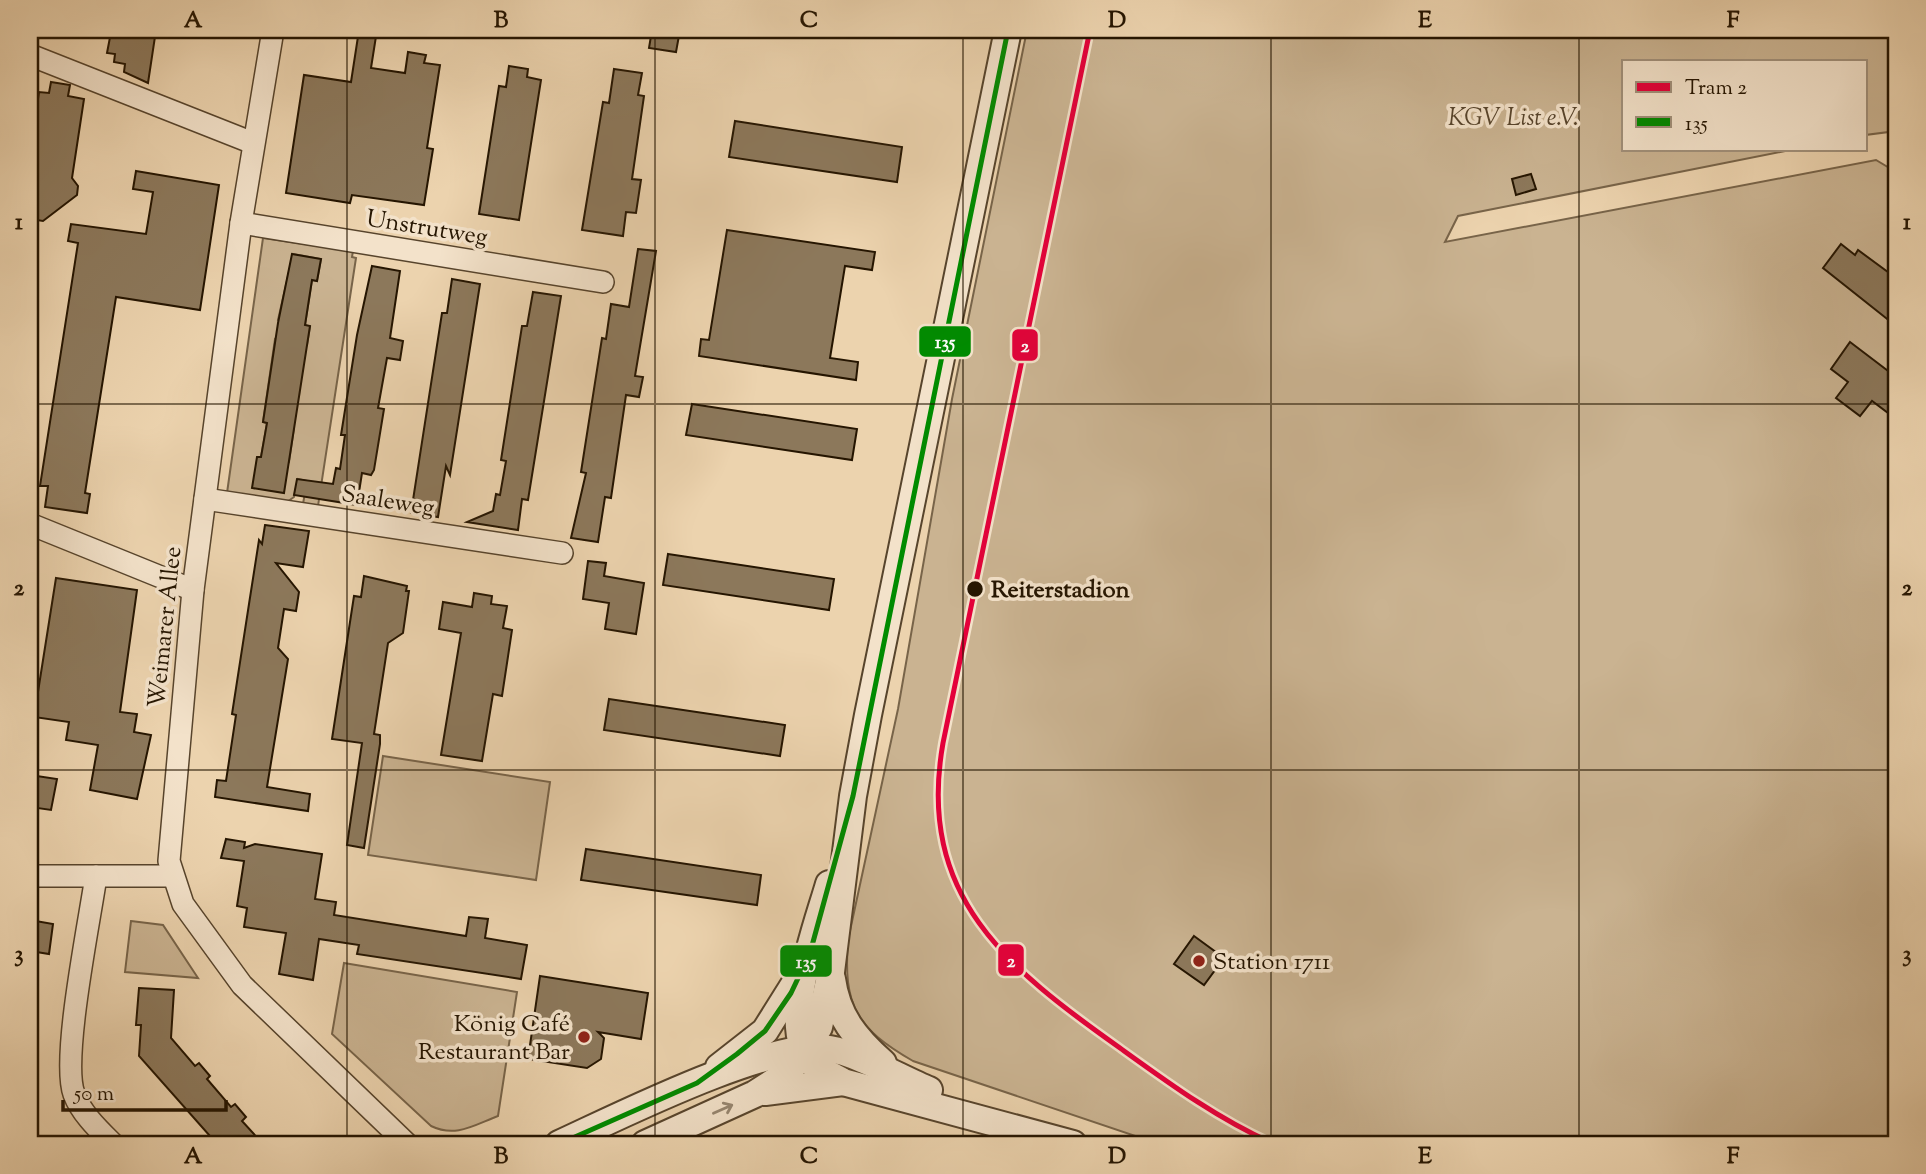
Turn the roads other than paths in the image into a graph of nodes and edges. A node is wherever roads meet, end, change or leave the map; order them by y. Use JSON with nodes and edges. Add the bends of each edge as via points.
{"nodes":[{"id":1,"x":273,"y":30,"type":"edge"},
{"id":2,"x":1008,"y":30,"type":"edge"},
{"id":3,"x":30,"y":55,"type":"edge"},
{"id":4,"x":253,"y":143,"type":"junction"},
{"id":5,"x":242,"y":223,"type":"junction"},
{"id":6,"x":603,"y":282,"type":"dead end"},
{"id":7,"x":205,"y":499,"type":"junction"},
{"id":8,"x":30,"y":524,"type":"edge"},
{"id":9,"x":562,"y":553,"type":"dead end"},
{"id":10,"x":193,"y":590,"type":"junction"},
{"id":11,"x":853,"y":796,"type":"junction"},
{"id":12,"x":30,"y":876,"type":"edge"},
{"id":13,"x":96,"y":876,"type":"junction"},
{"id":14,"x":173,"y":876,"type":"junction"},
{"id":15,"x":810,"y":953,"type":"junction"},
{"id":16,"x":831,"y":972,"type":"junction"},
{"id":17,"x":803,"y":1049,"type":"junction"},
{"id":18,"x":899,"y":1079,"type":"junction"},
{"id":19,"x":844,"y":1082,"type":"junction"},
{"id":20,"x":697,"y":1083,"type":"junction"},
{"id":21,"x":755,"y":1094,"type":"junction"},
{"id":22,"x":1001,"y":1124,"type":"junction"},
{"id":23,"x":113,"y":1144,"type":"edge"},
{"id":24,"x":407,"y":1144,"type":"edge"},
{"id":25,"x":559,"y":1144,"type":"edge"},
{"id":26,"x":645,"y":1144,"type":"edge"},
{"id":27,"x":1073,"y":1144,"type":"edge"}],
"edges":[{"from":1,"to":4,"type":"street","name":"Weimarer Allee"},
{"from":2,"to":11,"type":"street"},
{"from":3,"to":4,"type":"street"},
{"from":4,"to":5,"type":"street","name":"Weimarer Allee"},
{"from":5,"to":6,"type":"street","name":"Unstrutweg"},
{"from":5,"to":7,"type":"street","name":"Weimarer Allee"},
{"from":7,"to":9,"type":"street","name":"Saaleweg"},
{"from":7,"to":10,"type":"street","name":"Weimarer Allee"},
{"from":8,"to":10,"type":"street"},
{"from":10,"to":14,"type":"street","name":"Weimarer Allee","via":[[172,803],[169,861]]},
{"from":11,"to":15,"type":"street"},
{"from":11,"to":16,"type":"street"},
{"from":12,"to":13,"type":"street"},
{"from":13,"to":14,"type":"street"},
{"from":13,"to":23,"type":"street","via":[[70,1061],[74,1094],[93,1125]]},
{"from":14,"to":24,"type":"street","name":"Weimarer Allee","via":[[183,904],[242,985]]},
{"from":15,"to":17,"type":"street","via":[[798,1014]]},
{"from":15,"to":20,"type":"street","via":[[791,993],[765,1031]]},
{"from":16,"to":17,"type":"street","via":[[819,1027]]},
{"from":16,"to":18,"type":"street","via":[[835,999],[846,1025]]},
{"from":17,"to":18,"type":"street","via":[[841,1052]]},
{"from":17,"to":19,"type":"street","via":[[814,1065]]},
{"from":17,"to":20,"type":"street"},
{"from":17,"to":21,"type":"street","via":[[789,1072]]},
{"from":18,"to":22,"type":"street"},
{"from":19,"to":21,"type":"street"},
{"from":19,"to":22,"type":"street"},
{"from":20,"to":25,"type":"street"},
{"from":26,"to":21,"type":"street","one_way":true},
{"from":22,"to":27,"type":"street"}]}
